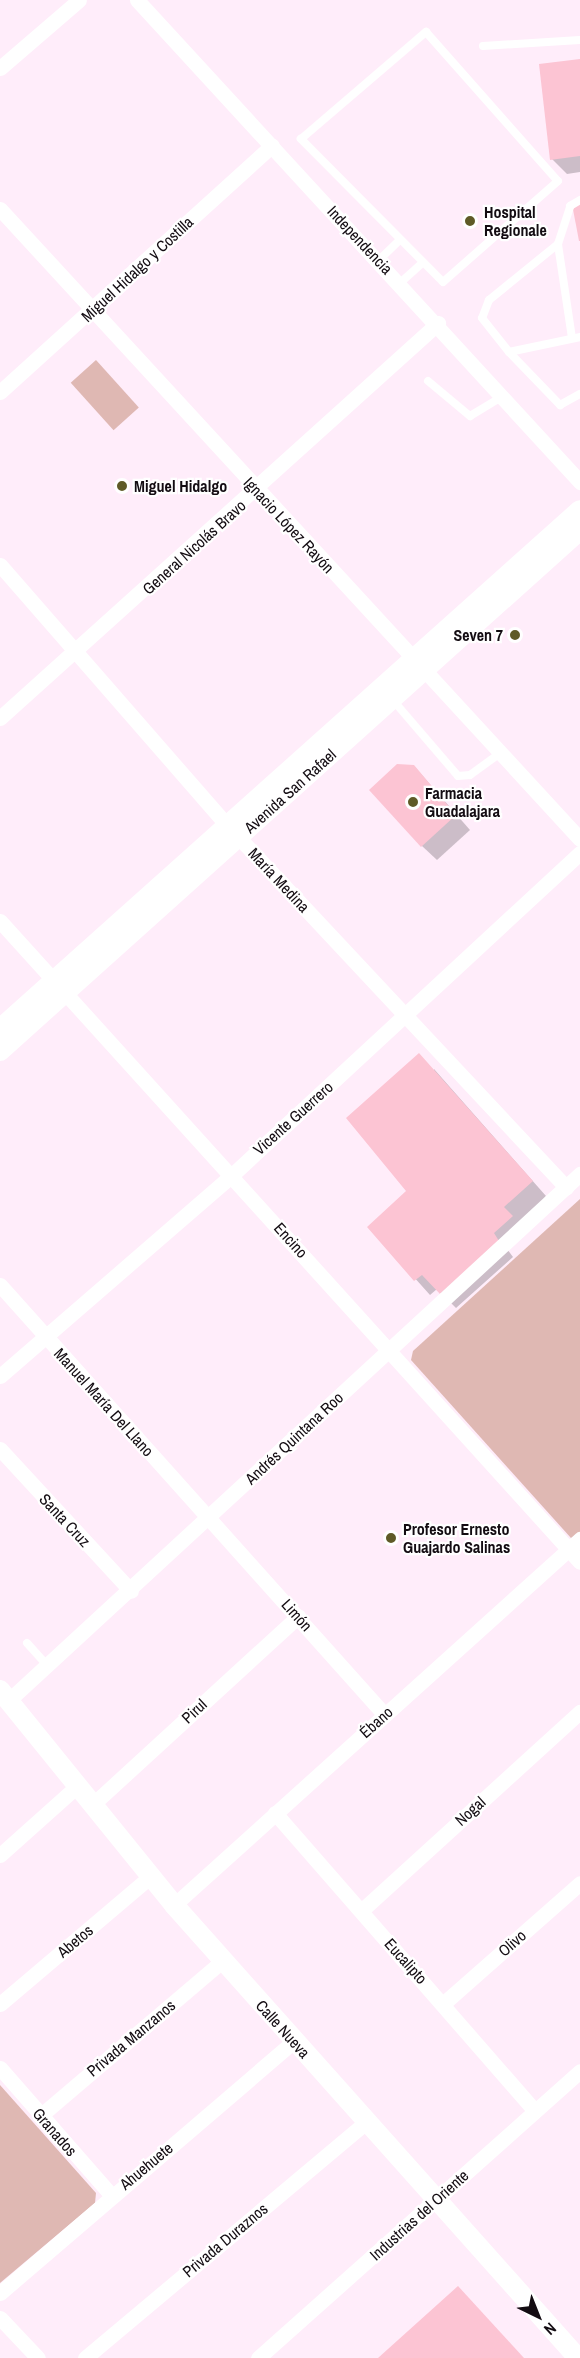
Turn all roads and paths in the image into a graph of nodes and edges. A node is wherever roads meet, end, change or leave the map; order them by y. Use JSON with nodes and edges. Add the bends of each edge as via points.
{"nodes":[{"id":1,"x":79,"y":0,"type":"edge"},
{"id":2,"x":137,"y":0,"type":"edge"},
{"id":3,"x":580,"y":40,"type":"edge"},
{"id":4,"x":483,"y":46,"type":"dead end"},
{"id":5,"x":0,"y":68,"type":"edge"},
{"id":6,"x":272,"y":145,"type":"junction"},
{"id":7,"x":580,"y":200,"type":"edge"},
{"id":8,"x":0,"y":209,"type":"edge"},
{"id":9,"x":400,"y":240,"type":"junction"},
{"id":10,"x":558,"y":244,"type":"junction"},
{"id":11,"x":379,"y":260,"type":"junction"},
{"id":12,"x":422,"y":263,"type":"junction"},
{"id":13,"x":400,"y":283,"type":"junction"},
{"id":14,"x":93,"y":310,"type":"junction"},
{"id":15,"x":438,"y":323,"type":"junction"},
{"id":16,"x":576,"y":337,"type":"edge"},
{"id":17,"x":509,"y":352,"type":"junction"},
{"id":18,"x":428,"y":381,"type":"dead end"},
{"id":19,"x":0,"y":392,"type":"edge"},
{"id":20,"x":580,"y":394,"type":"edge"},
{"id":21,"x":503,"y":396,"type":"junction"},
{"id":22,"x":580,"y":482,"type":"edge"},
{"id":23,"x":256,"y":491,"type":"junction"},
{"id":24,"x":580,"y":510,"type":"edge"},
{"id":25,"x":580,"y":530,"type":"edge"},
{"id":26,"x":0,"y":565,"type":"edge"},
{"id":27,"x":78,"y":650,"type":"junction"},
{"id":28,"x":418,"y":666,"type":"junction"},
{"id":29,"x":387,"y":693,"type":"junction"},
{"id":30,"x":0,"y":718,"type":"edge"},
{"id":31,"x":500,"y":753,"type":"junction"},
{"id":32,"x":233,"y":832,"type":"junction"},
{"id":33,"x":580,"y":839,"type":"edge"},
{"id":34,"x":580,"y":853,"type":"edge"},
{"id":35,"x":0,"y":921,"type":"edge"},
{"id":36,"x":61,"y":987,"type":"junction"},
{"id":37,"x":407,"y":1014,"type":"junction"},
{"id":38,"x":0,"y":1029,"type":"edge"},
{"id":39,"x":0,"y":1051,"type":"edge"},
{"id":40,"x":232,"y":1174,"type":"junction"},
{"id":41,"x":580,"y":1174,"type":"edge"},
{"id":42,"x":566,"y":1187,"type":"junction"},
{"id":43,"x":0,"y":1285,"type":"edge"},
{"id":44,"x":45,"y":1337,"type":"junction"},
{"id":45,"x":390,"y":1348,"type":"junction"},
{"id":46,"x":0,"y":1376,"type":"edge"},
{"id":47,"x":0,"y":1449,"type":"edge"},
{"id":48,"x":209,"y":1517,"type":"junction"},
{"id":49,"x":574,"y":1544,"type":"edge"},
{"id":50,"x":580,"y":1562,"type":"edge"},
{"id":51,"x":131,"y":1591,"type":"junction"},
{"id":52,"x":298,"y":1616,"type":"junction"},
{"id":53,"x":27,"y":1643,"type":"dead end"},
{"id":54,"x":48,"y":1666,"type":"junction"},
{"id":55,"x":3,"y":1700,"type":"edge"},
{"id":56,"x":580,"y":1712,"type":"edge"},
{"id":57,"x":384,"y":1714,"type":"junction"},
{"id":58,"x":76,"y":1787,"type":"junction"},
{"id":59,"x":91,"y":1806,"type":"junction"},
{"id":60,"x":275,"y":1813,"type":"junction"},
{"id":61,"x":0,"y":1854,"type":"edge"},
{"id":62,"x":150,"y":1877,"type":"junction"},
{"id":63,"x":580,"y":1883,"type":"edge"},
{"id":64,"x":174,"y":1905,"type":"junction"},
{"id":65,"x":361,"y":1911,"type":"junction"},
{"id":66,"x":222,"y":1960,"type":"junction"},
{"id":67,"x":444,"y":2003,"type":"junction"},
{"id":68,"x":0,"y":2004,"type":"edge"},
{"id":69,"x":294,"y":2041,"type":"junction"},
{"id":70,"x":0,"y":2068,"type":"edge"},
{"id":71,"x":580,"y":2071,"type":"edge"},
{"id":72,"x":535,"y":2111,"type":"junction"},
{"id":73,"x":40,"y":2115,"type":"junction"},
{"id":74,"x":366,"y":2122,"type":"junction"},
{"id":75,"x":111,"y":2195,"type":"junction"},
{"id":76,"x":439,"y":2198,"type":"junction"},
{"id":77,"x":0,"y":2293,"type":"edge"},
{"id":78,"x":0,"y":2318,"type":"edge"},
{"id":79,"x":38,"y":2358,"type":"edge"},
{"id":80,"x":85,"y":2358,"type":"edge"},
{"id":81,"x":258,"y":2358,"type":"edge"},
{"id":82,"x":578,"y":2358,"type":"edge"}],
"edges":[{"from":1,"to":5,"type":"street"},
{"from":2,"to":6,"type":"street","name":"Independencia"},
{"from":3,"to":4,"type":"lane"},
{"from":6,"to":11,"type":"street","name":"Independencia"},
{"from":6,"to":14,"type":"street","name":"Miguel Hidalgo y Costilla"},
{"from":7,"to":10,"type":"lane","via":[[570,206]]},
{"from":8,"to":14,"type":"street","name":"Ignacio López Rayón"},
{"from":9,"to":11,"type":"lane"},
{"from":9,"to":12,"type":"lane"},
{"from":9,"to":12,"type":"lane","via":[[300,136],[426,32],[558,181],[450,279],[440,281]]},
{"from":10,"to":16,"type":"lane"},
{"from":10,"to":17,"type":"lane","via":[[483,308],[485,323]]},
{"from":11,"to":13,"type":"street","name":"Independencia"},
{"from":12,"to":13,"type":"lane"},
{"from":13,"to":15,"type":"street","name":"Independencia"},
{"from":14,"to":19,"type":"street","name":"Miguel Hidalgo y Costilla"},
{"from":14,"to":23,"type":"street","name":"Ignacio López Rayón"},
{"from":15,"to":21,"type":"street","name":"Independencia"},
{"from":15,"to":23,"type":"street","name":"General Nicolás Bravo"},
{"from":16,"to":17,"type":"lane"},
{"from":17,"to":20,"type":"lane","via":[[560,405]]},
{"from":18,"to":21,"type":"lane","via":[[470,416]]},
{"from":21,"to":22,"type":"street","name":"Independencia"},
{"from":23,"to":27,"type":"street","name":"General Nicolás Bravo"},
{"from":23,"to":28,"type":"street","name":"Ignacio López Rayón"},
{"from":24,"to":28,"type":"street","name":"Avenida San Rafael"},
{"from":25,"to":28,"type":"street","name":"Avenida San Rafael"},
{"from":26,"to":27,"type":"street","name":"María Medina"},
{"from":27,"to":30,"type":"street","name":"General Nicolás Bravo"},
{"from":27,"to":32,"type":"street","name":"María Medina"},
{"from":28,"to":29,"type":"street","name":"Avenida San Rafael"},
{"from":28,"to":31,"type":"street","name":"Ignacio López Rayón"},
{"from":29,"to":31,"type":"lane","via":[[458,776],[470,775]]},
{"from":29,"to":32,"type":"street","name":"Avenida San Rafael"},
{"from":31,"to":33,"type":"street","name":"Ignacio López Rayón"},
{"from":32,"to":36,"type":"street","name":"Avenida San Rafael"},
{"from":32,"to":37,"type":"street","name":"María Medina"},
{"from":34,"to":37,"type":"street","name":"Vicente Guerrero"},
{"from":35,"to":36,"type":"street","name":"Encino"},
{"from":36,"to":38,"type":"street","name":"Avenida San Rafael"},
{"from":36,"to":39,"type":"street","name":"Avenida San Rafael"},
{"from":36,"to":40,"type":"street","name":"Encino"},
{"from":37,"to":40,"type":"street","name":"Vicente Guerrero"},
{"from":37,"to":42,"type":"street","name":"María Medina"},
{"from":40,"to":44,"type":"street","name":"Vicente Guerrero"},
{"from":40,"to":45,"type":"street","name":"Encino"},
{"from":41,"to":42,"type":"street","name":"Andrés Quintana Roo"},
{"from":42,"to":45,"type":"street","name":"Andrés Quintana Roo"},
{"from":43,"to":44,"type":"street","name":"Manuel María Del Llano"},
{"from":44,"to":46,"type":"street","name":"Vicente Guerrero"},
{"from":44,"to":48,"type":"street","name":"Manuel María Del Llano"},
{"from":45,"to":48,"type":"street","name":"Andrés Quintana Roo"},
{"from":45,"to":49,"type":"street","name":"Encino"},
{"from":47,"to":51,"type":"street","name":"Santa Cruz"},
{"from":48,"to":51,"type":"street","name":"Andrés Quintana Roo"},
{"from":48,"to":52,"type":"street","name":"Limón"},
{"from":49,"to":50,"type":"street","name":"Encino"},
{"from":49,"to":57,"type":"street","name":"Ébano"},
{"from":51,"to":54,"type":"street","name":"Andrés Quintana Roo"},
{"from":52,"to":57,"type":"street","name":"Limón"},
{"from":52,"to":59,"type":"street","name":"Pirul"},
{"from":53,"to":54,"type":"lane"},
{"from":54,"to":55,"type":"street","name":"Andrés Quintana Roo"},
{"from":55,"to":58,"type":"street","name":"Calle Nueva"},
{"from":56,"to":65,"type":"street","name":"Nogal"},
{"from":57,"to":60,"type":"street","name":"Ébano"},
{"from":58,"to":59,"type":"street","name":"Calle Nueva"},
{"from":58,"to":61,"type":"street"},
{"from":59,"to":62,"type":"street","name":"Calle Nueva"},
{"from":60,"to":64,"type":"street","name":"Ébano"},
{"from":60,"to":65,"type":"street","name":"Eucalipto"},
{"from":62,"to":64,"type":"street","name":"Calle Nueva"},
{"from":62,"to":68,"type":"street","name":"Abetos"},
{"from":63,"to":67,"type":"street","name":"Olivo"},
{"from":64,"to":66,"type":"street","name":"Calle Nueva"},
{"from":65,"to":67,"type":"street","name":"Eucalipto"},
{"from":66,"to":69,"type":"street","name":"Calle Nueva"},
{"from":66,"to":73,"type":"street","name":"Privada Manzanos"},
{"from":67,"to":72,"type":"street","name":"Eucalipto"},
{"from":69,"to":74,"type":"street","name":"Calle Nueva"},
{"from":69,"to":75,"type":"street","name":"Ahuehuete"},
{"from":70,"to":73,"type":"street","name":"Granados"},
{"from":71,"to":72,"type":"street","name":"Industrias del Oriente"},
{"from":72,"to":76,"type":"street","name":"Industrias del Oriente"},
{"from":73,"to":75,"type":"street","name":"Granados"},
{"from":74,"to":76,"type":"street","name":"Calle Nueva"},
{"from":74,"to":80,"type":"street","name":"Privada Duraznos"},
{"from":75,"to":77,"type":"street","name":"Ahuehuete"},
{"from":76,"to":81,"type":"street","name":"Industrias del Oriente"},
{"from":76,"to":82,"type":"street","name":"Calle Nueva"},
{"from":78,"to":79,"type":"street"}]}
